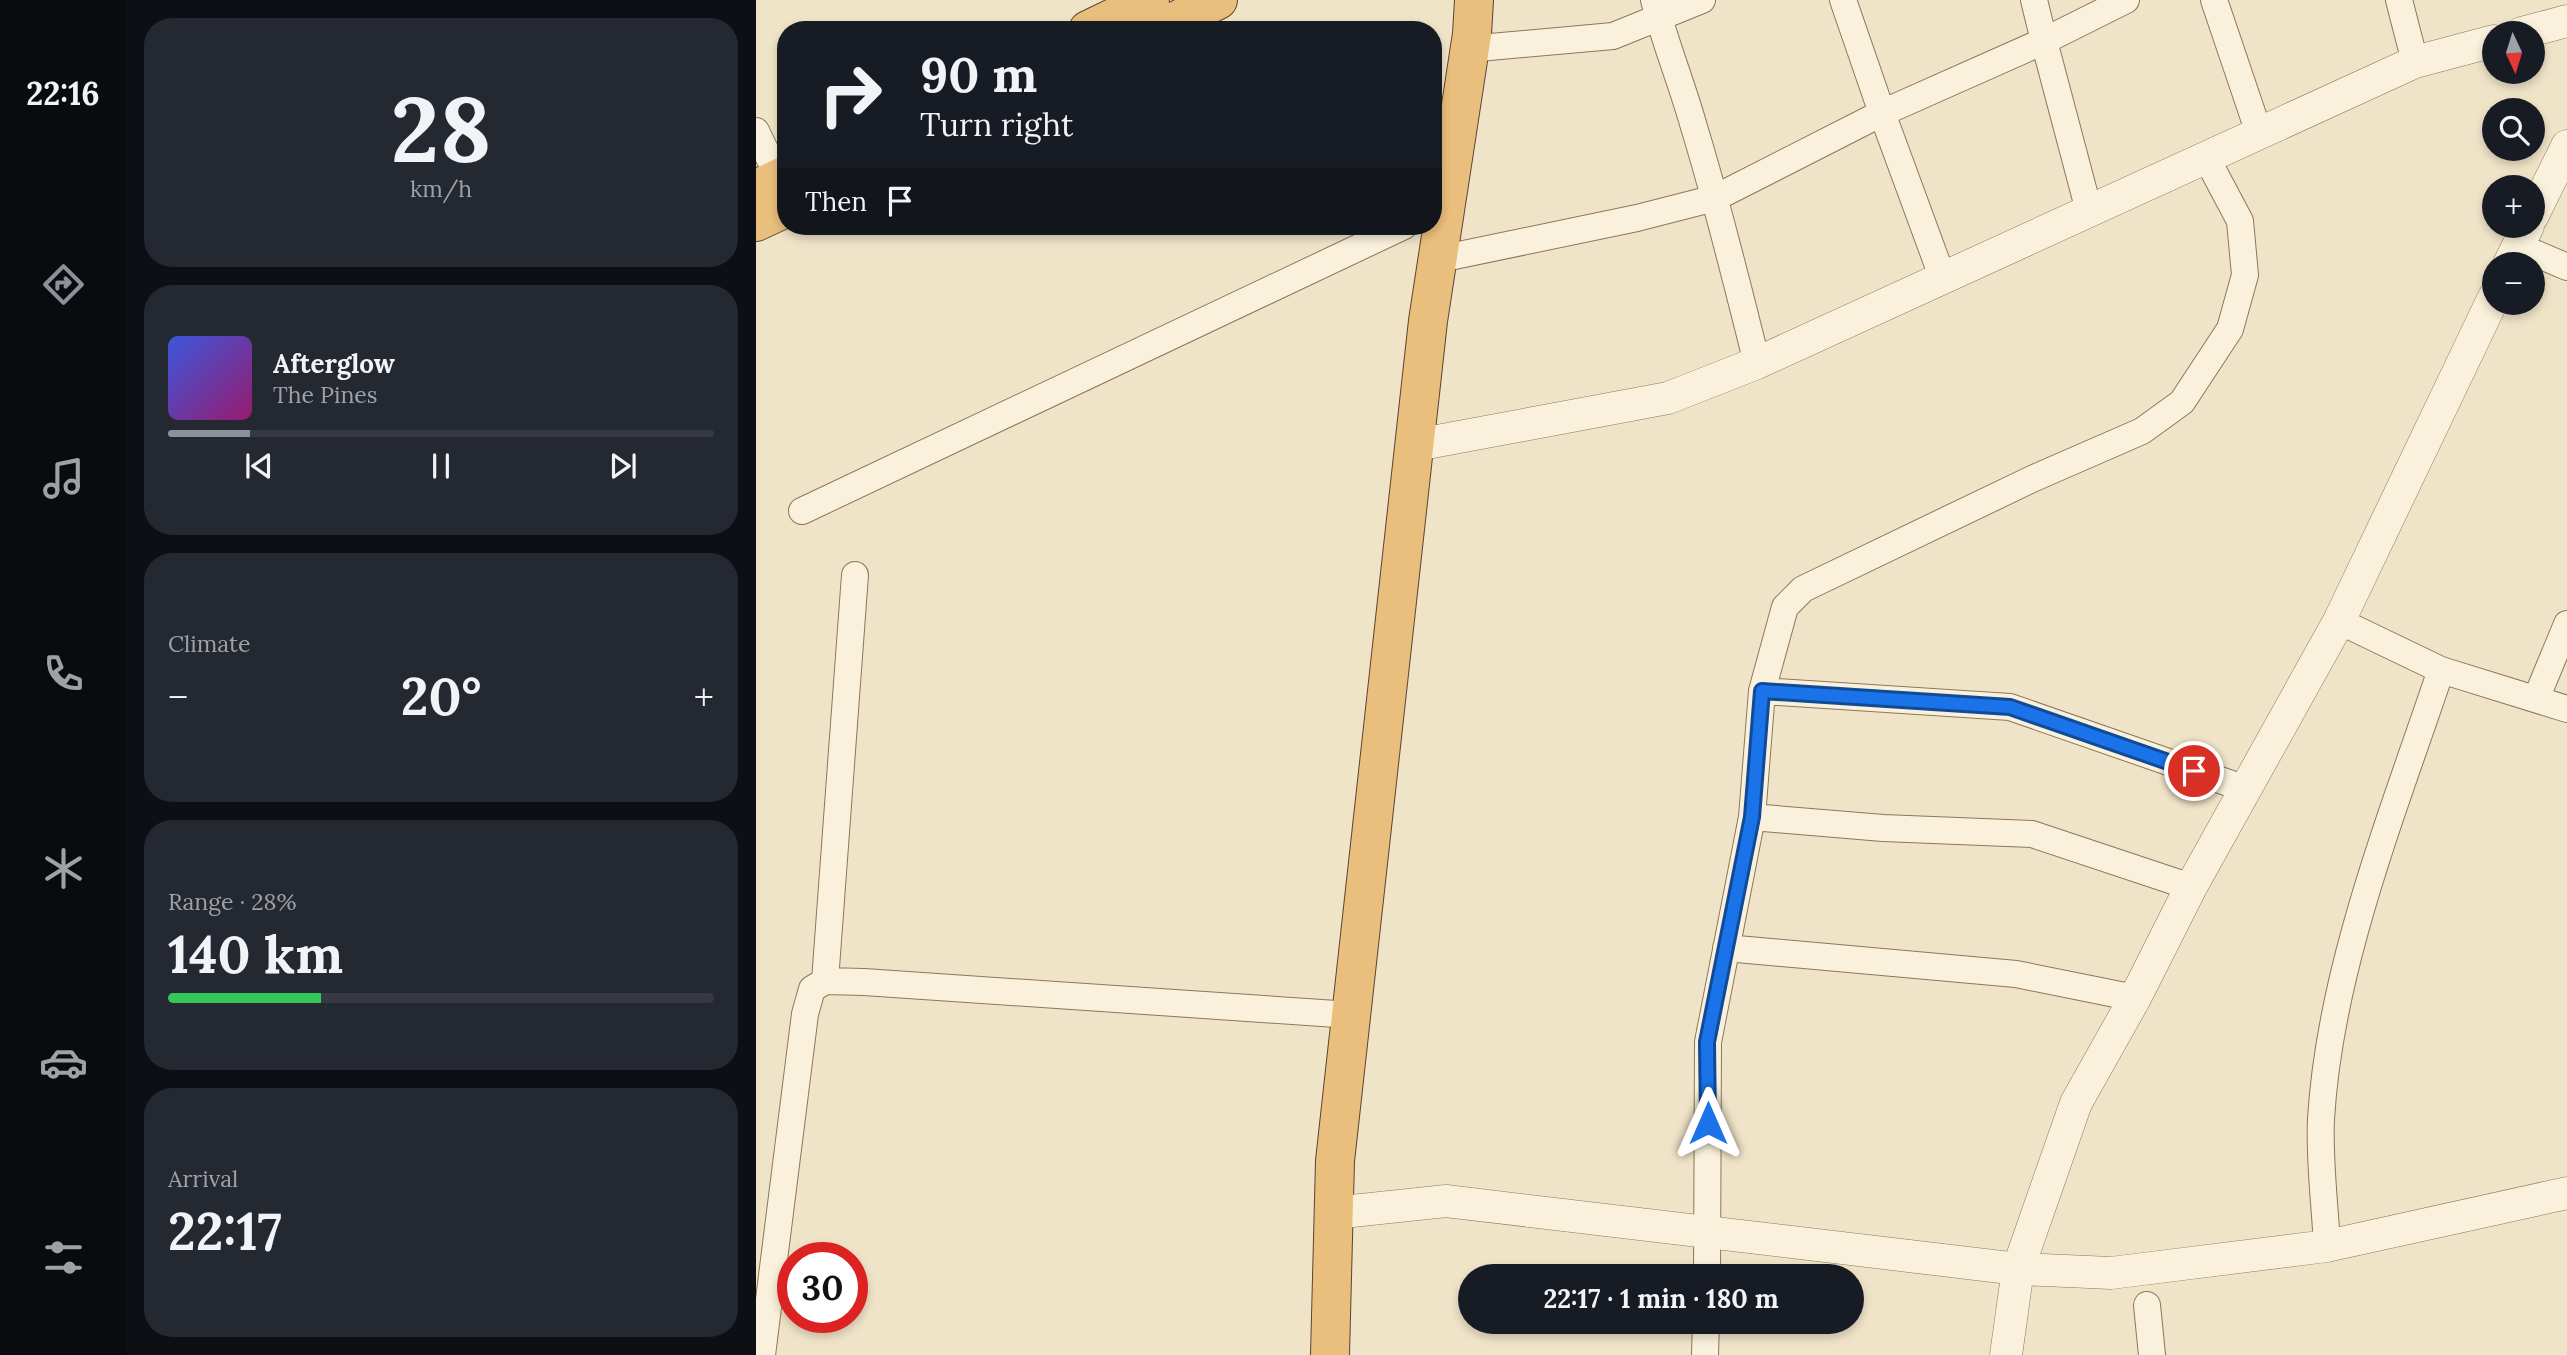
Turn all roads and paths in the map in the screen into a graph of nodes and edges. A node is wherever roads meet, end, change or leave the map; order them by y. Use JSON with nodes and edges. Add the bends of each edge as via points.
{"nodes":[{"id":1,"x":1150,"y":0,"type":"edge"},
{"id":2,"x":1218,"y":0,"type":"edge"},
{"id":3,"x":1474,"y":0,"type":"edge"},
{"id":4,"x":1703,"y":0,"type":"edge"},
{"id":5,"x":1843,"y":0,"type":"edge"},
{"id":6,"x":2034,"y":0,"type":"edge"},
{"id":7,"x":2126,"y":0,"type":"edge"},
{"id":8,"x":2214,"y":0,"type":"edge"},
{"id":9,"x":2399,"y":0,"type":"edge"},
{"id":10,"x":1656,"y":10,"type":"edge"},
{"id":11,"x":1112,"y":21,"type":"edge"},
{"id":12,"x":1175,"y":21,"type":"edge"},
{"id":13,"x":2567,"y":21,"type":"edge"},
{"id":14,"x":2545,"y":27,"type":"edge"},
{"id":15,"x":2044,"y":41,"type":"junction"},
{"id":16,"x":2482,"y":44,"type":"edge"},
{"id":17,"x":1468,"y":49,"type":"junction"},
{"id":18,"x":2416,"y":62,"type":"junction"},
{"id":19,"x":1882,"y":113,"type":"junction"},
{"id":20,"x":756,"y":131,"type":"edge"},
{"id":21,"x":2259,"y":132,"type":"junction"},
{"id":22,"x":2567,"y":146,"type":"edge"},
{"id":23,"x":2206,"y":157,"type":"junction"},
{"id":24,"x":777,"y":185,"type":"edge"},
{"id":25,"x":1442,"y":188,"type":"edge"},
{"id":26,"x":777,"y":190,"type":"edge"},
{"id":27,"x":2545,"y":191,"type":"edge"},
{"id":28,"x":1715,"y":198,"type":"junction"},
{"id":29,"x":2089,"y":211,"type":"junction"},
{"id":30,"x":756,"y":222,"type":"edge"},
{"id":31,"x":1385,"y":235,"type":"edge"},
{"id":32,"x":1436,"y":235,"type":"edge"},
{"id":33,"x":2518,"y":245,"type":"edge"},
{"id":34,"x":1435,"y":260,"type":"junction"},
{"id":35,"x":2567,"y":267,"type":"edge"},
{"id":36,"x":1942,"y":279,"type":"junction"},
{"id":37,"x":2485,"y":315,"type":"edge"},
{"id":38,"x":1757,"y":363,"type":"junction"},
{"id":39,"x":1416,"y":445,"type":"junction"},
{"id":40,"x":802,"y":511,"type":"dead end"},
{"id":41,"x":855,"y":575,"type":"dead end"},
{"id":42,"x":2339,"y":621,"type":"junction"},
{"id":43,"x":2567,"y":624,"type":"edge"},
{"id":44,"x":2441,"y":670,"type":"junction"},
{"id":45,"x":1762,"y":691,"type":"junction"},
{"id":46,"x":2536,"y":699,"type":"junction"},
{"id":47,"x":2567,"y":709,"type":"edge"},
{"id":48,"x":2246,"y":789,"type":"junction"},
{"id":49,"x":1752,"y":817,"type":"junction"},
{"id":50,"x":2191,"y":887,"type":"junction"},
{"id":51,"x":1726,"y":948,"type":"junction"},
{"id":52,"x":825,"y":981,"type":"junction"},
{"id":53,"x":2135,"y":998,"type":"junction"},
{"id":54,"x":1352,"y":1015,"type":"junction"},
{"id":55,"x":2567,"y":1193,"type":"edge"},
{"id":56,"x":1333,"y":1213,"type":"junction"},
{"id":57,"x":1709,"y":1231,"type":"junction"},
{"id":58,"x":2327,"y":1247,"type":"junction"},
{"id":59,"x":1708,"y":1264,"type":"edge"},
{"id":60,"x":2018,"y":1269,"type":"junction"},
{"id":61,"x":2147,"y":1305,"type":"dead end"},
{"id":62,"x":1706,"y":1334,"type":"edge"},
{"id":63,"x":762,"y":1355,"type":"edge"},
{"id":64,"x":1330,"y":1355,"type":"edge"},
{"id":65,"x":1705,"y":1355,"type":"edge"},
{"id":66,"x":2007,"y":1355,"type":"edge"},
{"id":67,"x":2152,"y":1355,"type":"edge"}],
"edges":[{"from":1,"to":11,"type":"highway"},
{"from":2,"to":12,"type":"highway"},
{"from":3,"to":17,"type":"highway"},
{"from":4,"to":10,"type":"street"},
{"from":5,"to":19,"type":"street"},
{"from":6,"to":15,"type":"street"},
{"from":7,"to":15,"type":"street"},
{"from":8,"to":21,"type":"street"},
{"from":9,"to":18,"type":"street"},
{"from":10,"to":17,"type":"street","via":[[1613,36]]},
{"from":10,"to":28,"type":"street"},
{"from":13,"to":14,"type":"street"},
{"from":15,"to":19,"type":"street"},
{"from":15,"to":29,"type":"street"},
{"from":16,"to":18,"type":"street"},
{"from":17,"to":25,"type":"highway"},
{"from":18,"to":21,"type":"street"},
{"from":19,"to":28,"type":"street"},
{"from":19,"to":36,"type":"street"},
{"from":20,"to":24,"type":"street"},
{"from":21,"to":23,"type":"street"},
{"from":22,"to":27,"type":"street"},
{"from":23,"to":29,"type":"street"},
{"from":23,"to":45,"type":"street","via":[[2240,221],[2245,275],[2230,329],[2182,402],[2142,431],[1803,589],[1785,607]]},
{"from":26,"to":30,"type":"highway"},
{"from":28,"to":34,"type":"street"},
{"from":28,"to":38,"type":"street"},
{"from":29,"to":36,"type":"street"},
{"from":31,"to":40,"type":"street"},
{"from":32,"to":34,"type":"highway"},
{"from":33,"to":35,"type":"street"},
{"from":34,"to":39,"type":"highway"},
{"from":36,"to":38,"type":"street"},
{"from":37,"to":42,"type":"street"},
{"from":38,"to":39,"type":"street","via":[[1668,398]]},
{"from":39,"to":54,"type":"highway"},
{"from":41,"to":52,"type":"street"},
{"from":42,"to":44,"type":"street"},
{"from":42,"to":48,"type":"street"},
{"from":43,"to":46,"type":"street"},
{"from":44,"to":46,"type":"street"},
{"from":44,"to":58,"type":"street","via":[[2356,924],[2332,1038],[2321,1120]]},
{"from":45,"to":48,"type":"street","via":[[2010,707]]},
{"from":45,"to":49,"type":"street"},
{"from":46,"to":47,"type":"street"},
{"from":48,"to":50,"type":"street"},
{"from":49,"to":50,"type":"street","via":[[2032,834]]},
{"from":49,"to":51,"type":"street"},
{"from":50,"to":53,"type":"street"},
{"from":51,"to":53,"type":"street","via":[[2016,974]]},
{"from":51,"to":57,"type":"street","via":[[1707,1042]]},
{"from":52,"to":54,"type":"street"},
{"from":52,"to":63,"type":"street","via":[[812,989],[805,1014]]},
{"from":53,"to":60,"type":"street","via":[[2076,1103]]},
{"from":54,"to":56,"type":"highway"},
{"from":55,"to":58,"type":"street"},
{"from":56,"to":57,"type":"street","via":[[1446,1201]]},
{"from":56,"to":64,"type":"highway"},
{"from":57,"to":59,"type":"street"},
{"from":57,"to":60,"type":"street"},
{"from":58,"to":60,"type":"street","via":[[2111,1273]]},
{"from":60,"to":66,"type":"street"},
{"from":61,"to":67,"type":"street"},
{"from":62,"to":65,"type":"street"}]}
